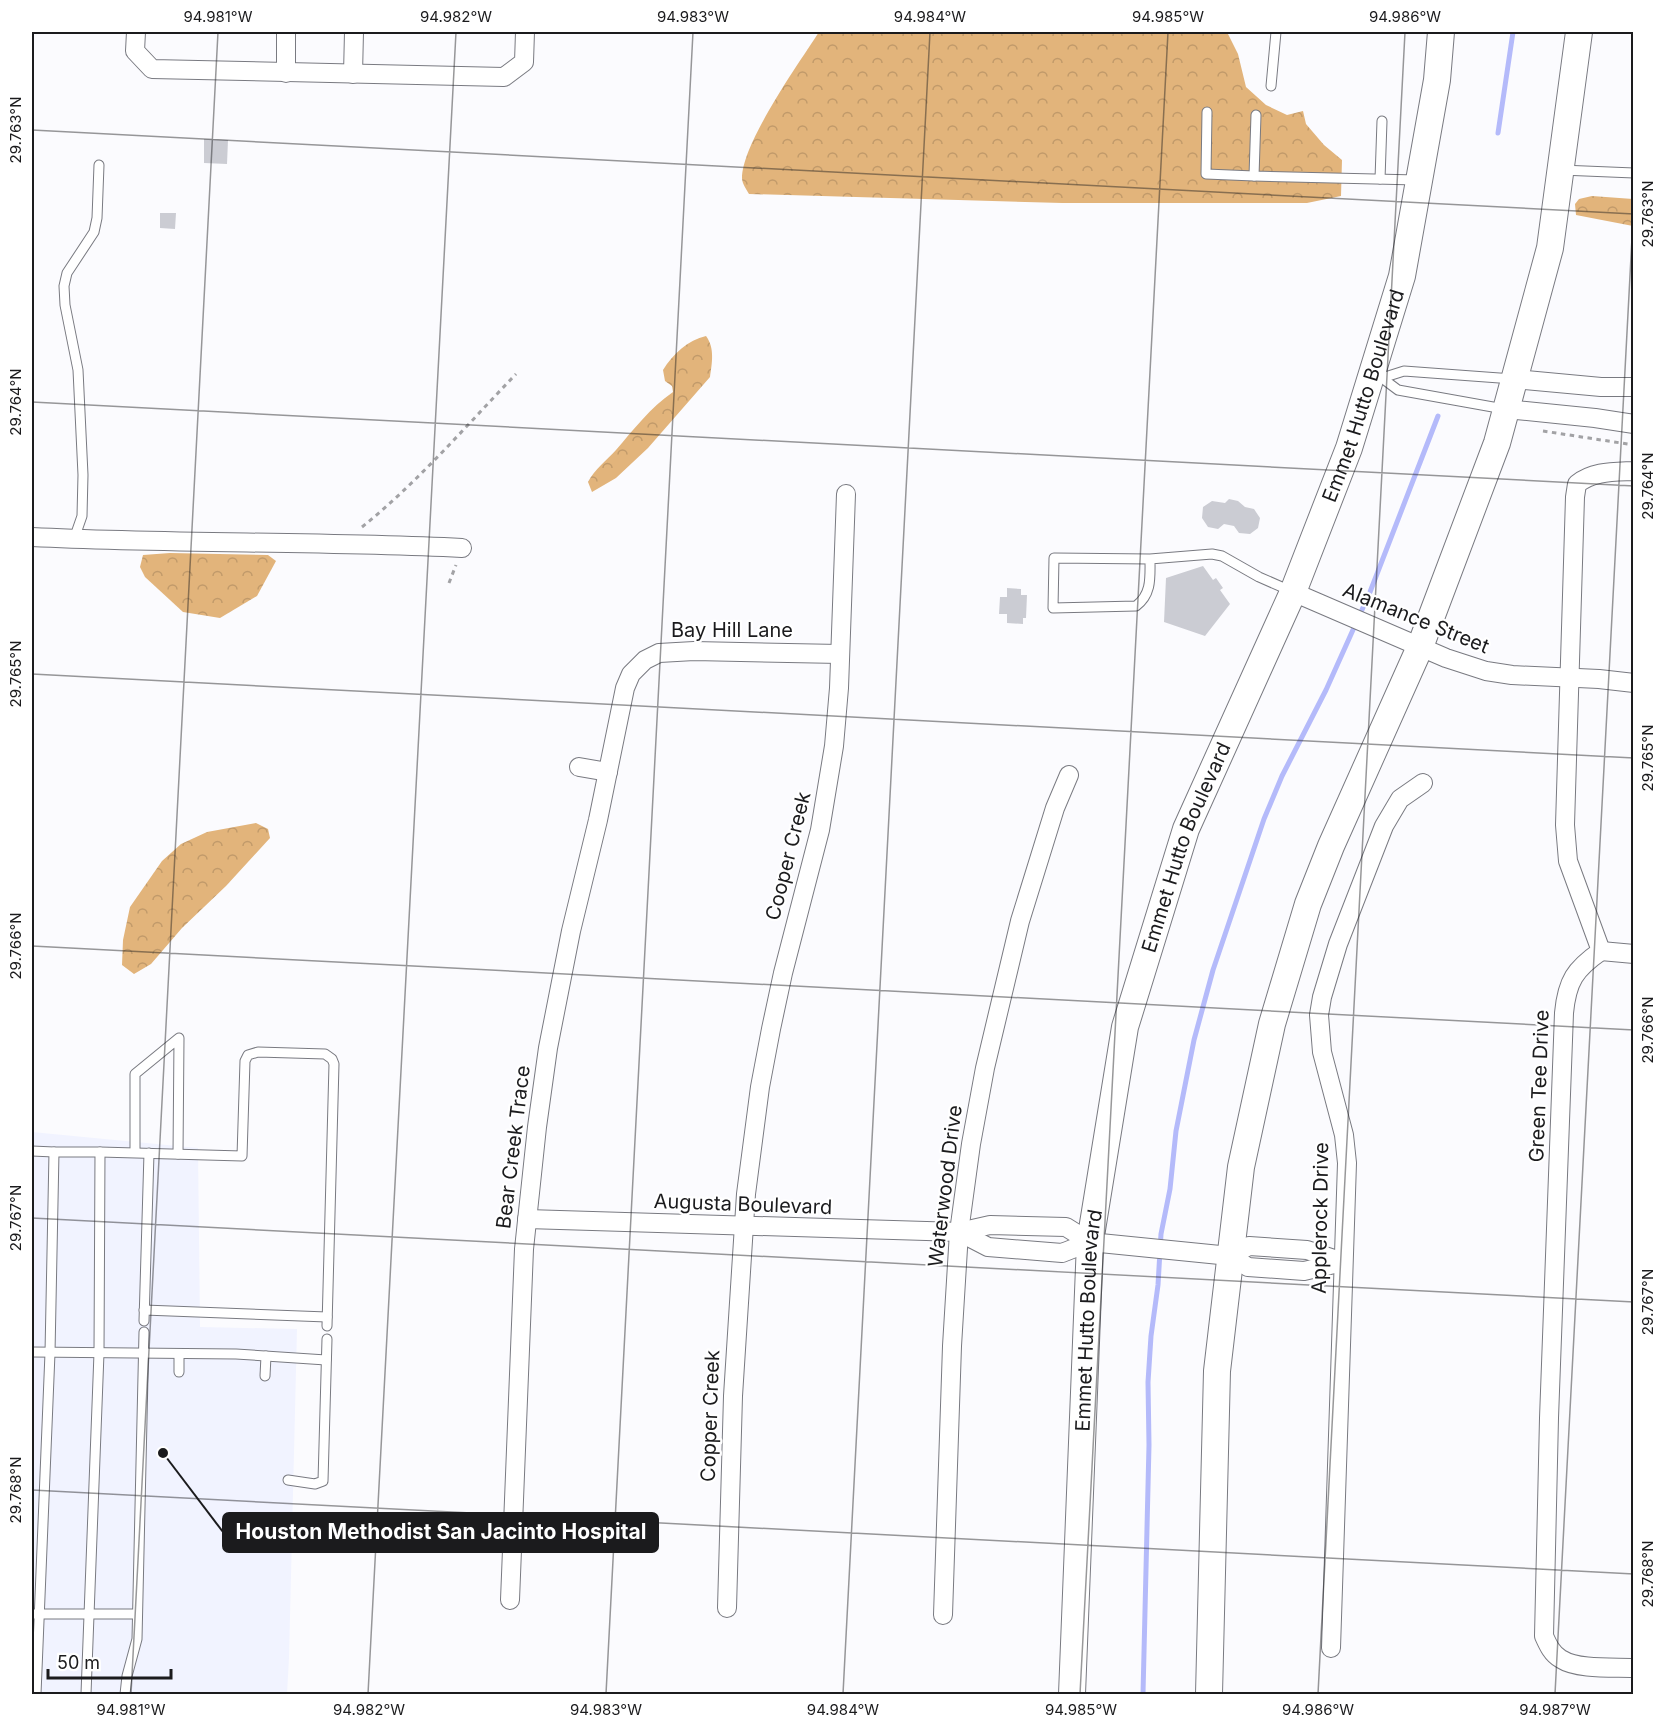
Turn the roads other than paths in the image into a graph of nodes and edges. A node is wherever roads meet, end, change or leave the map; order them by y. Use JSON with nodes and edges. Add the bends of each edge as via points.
{"nodes":[{"id":1,"x":136,"y":32,"type":"edge"},
{"id":2,"x":286,"y":32,"type":"edge"},
{"id":3,"x":354,"y":32,"type":"edge"},
{"id":4,"x":525,"y":32,"type":"edge"},
{"id":5,"x":1276,"y":32,"type":"edge"},
{"id":6,"x":1441,"y":32,"type":"edge"},
{"id":7,"x":1579,"y":32,"type":"edge"},
{"id":8,"x":286,"y":73,"type":"junction"},
{"id":9,"x":353,"y":74,"type":"junction"},
{"id":10,"x":1271,"y":86,"type":"dead end"},
{"id":11,"x":1207,"y":112,"type":"dead end"},
{"id":12,"x":1256,"y":115,"type":"dead end"},
{"id":13,"x":1382,"y":121,"type":"dead end"},
{"id":14,"x":99,"y":165,"type":"dead end"},
{"id":15,"x":1561,"y":170,"type":"junction"},
{"id":16,"x":1634,"y":173,"type":"edge"},
{"id":17,"x":1254,"y":176,"type":"junction"},
{"id":18,"x":1380,"y":179,"type":"junction"},
{"id":19,"x":1419,"y":180,"type":"junction"},
{"id":20,"x":1377,"y":377,"type":"junction"},
{"id":21,"x":1515,"y":379,"type":"junction"},
{"id":22,"x":1634,"y":387,"type":"edge"},
{"id":23,"x":1506,"y":410,"type":"junction"},
{"id":24,"x":1634,"y":424,"type":"edge"},
{"id":25,"x":1634,"y":471,"type":"edge"},
{"id":26,"x":846,"y":494,"type":"dead end"},
{"id":27,"x":32,"y":537,"type":"edge"},
{"id":28,"x":74,"y":539,"type":"junction"},
{"id":29,"x":462,"y":548,"type":"dead end"},
{"id":30,"x":1150,"y":559,"type":"junction"},
{"id":31,"x":1293,"y":592,"type":"junction"},
{"id":32,"x":1420,"y":647,"type":"junction"},
{"id":33,"x":840,"y":654,"type":"junction"},
{"id":34,"x":1569,"y":677,"type":"junction"},
{"id":35,"x":1634,"y":683,"type":"edge"},
{"id":36,"x":621,"y":708,"type":"joint"},
{"id":37,"x":579,"y":767,"type":"dead end"},
{"id":38,"x":608,"y":772,"type":"junction"},
{"id":39,"x":1069,"y":775,"type":"dead end"},
{"id":40,"x":1423,"y":783,"type":"dead end"},
{"id":41,"x":1600,"y":951,"type":"junction"},
{"id":42,"x":1634,"y":954,"type":"edge"},
{"id":43,"x":32,"y":1151,"type":"edge"},
{"id":44,"x":54,"y":1152,"type":"junction"},
{"id":45,"x":99,"y":1152,"type":"junction"},
{"id":46,"x":135,"y":1152,"type":"junction"},
{"id":47,"x":149,"y":1153,"type":"junction"},
{"id":48,"x":178,"y":1154,"type":"junction"},
{"id":49,"x":527,"y":1219,"type":"junction"},
{"id":50,"x":743,"y":1226,"type":"junction"},
{"id":51,"x":958,"y":1232,"type":"junction"},
{"id":52,"x":1090,"y":1242,"type":"junction"},
{"id":53,"x":1230,"y":1256,"type":"junction"},
{"id":54,"x":1343,"y":1262,"type":"junction"},
{"id":55,"x":144,"y":1310,"type":"junction"},
{"id":56,"x":144,"y":1321,"type":"dead end"},
{"id":57,"x":144,"y":1332,"type":"dead end"},
{"id":58,"x":327,"y":1339,"type":"dead end"},
{"id":59,"x":32,"y":1352,"type":"edge"},
{"id":60,"x":50,"y":1353,"type":"junction"},
{"id":61,"x":99,"y":1353,"type":"junction"},
{"id":62,"x":143,"y":1354,"type":"junction"},
{"id":63,"x":179,"y":1354,"type":"junction"},
{"id":64,"x":266,"y":1356,"type":"junction"},
{"id":65,"x":326,"y":1360,"type":"junction"},
{"id":66,"x":179,"y":1372,"type":"dead end"},
{"id":67,"x":265,"y":1376,"type":"dead end"},
{"id":68,"x":288,"y":1480,"type":"dead end"},
{"id":69,"x":510,"y":1600,"type":"dead end"},
{"id":70,"x":727,"y":1608,"type":"dead end"},
{"id":71,"x":36,"y":1614,"type":"edge"},
{"id":72,"x":89,"y":1614,"type":"junction"},
{"id":73,"x":137,"y":1614,"type":"junction"},
{"id":74,"x":943,"y":1616,"type":"dead end"},
{"id":75,"x":1331,"y":1648,"type":"dead end"},
{"id":76,"x":1634,"y":1668,"type":"edge"},
{"id":77,"x":36,"y":1695,"type":"edge"},
{"id":78,"x":86,"y":1695,"type":"edge"},
{"id":79,"x":125,"y":1695,"type":"edge"},
{"id":80,"x":1071,"y":1695,"type":"edge"},
{"id":81,"x":1209,"y":1695,"type":"edge"}],
"edges":[{"from":1,"to":8,"type":"street","via":[[135,51],[152,69]]},
{"from":2,"to":8,"type":"street"},
{"from":3,"to":9,"type":"street"},
{"from":4,"to":9,"type":"street","via":[[524,62],[504,77]]},
{"from":5,"to":10,"type":"lane"},
{"from":6,"to":19,"type":"street","name":"Emmet Hutto Boulevard","via":[[1437,80]]},
{"from":7,"to":15,"type":"street"},
{"from":8,"to":9,"type":"street"},
{"from":11,"to":17,"type":"lane","via":[[1206,174]]},
{"from":12,"to":17,"type":"lane"},
{"from":13,"to":18,"type":"lane"},
{"from":14,"to":28,"type":"lane","via":[[94,232],[67,273],[64,286],[78,370],[83,476],[82,516]]},
{"from":15,"to":16,"type":"lane"},
{"from":15,"to":21,"type":"street","via":[[1550,249]]},
{"from":17,"to":18,"type":"lane"},
{"from":18,"to":19,"type":"lane"},
{"from":19,"to":20,"type":"street","name":"Emmet Hutto Boulevard","via":[[1402,276]]},
{"from":20,"to":21,"type":"lane","via":[[1404,371]]},
{"from":20,"to":23,"type":"lane","via":[[1398,390]]},
{"from":20,"to":31,"type":"street","name":"Emmet Hutto Boulevard"},
{"from":21,"to":22,"type":"street"},
{"from":21,"to":23,"type":"street"},
{"from":23,"to":24,"type":"street"},
{"from":23,"to":32,"type":"street","via":[[1497,444]]},
{"from":25,"to":34,"type":"street","via":[[1598,473],[1577,484]]},
{"from":26,"to":33,"type":"street","name":"Cooper Creek"},
{"from":27,"to":28,"type":"street"},
{"from":28,"to":29,"type":"street"},
{"from":30,"to":30,"type":"lane","via":[[1054,558],[1053,608],[1136,606],[1146,596]]},
{"from":30,"to":31,"type":"lane","via":[[1222,556]]},
{"from":31,"to":32,"type":"street","name":"Alamance Street"},
{"from":31,"to":52,"type":"street","name":"Emmet Hutto Boulevard","via":[[1186,829],[1125,1027]]},
{"from":32,"to":34,"type":"street","name":"Alamance Street","via":[[1486,671]]},
{"from":32,"to":53,"type":"street","via":[[1331,846],[1305,916],[1265,1054],[1241,1167]]},
{"from":33,"to":36,"type":"street","name":"Bay Hill Lane","via":[[659,653],[645,660],[631,675]]},
{"from":33,"to":50,"type":"street","name":"Cooper Creek","via":[[826,803],[783,973],[760,1087]]},
{"from":34,"to":35,"type":"street","name":"Alamance Street"},
{"from":34,"to":41,"type":"street","via":[[1565,796],[1568,861]]},
{"from":36,"to":38,"type":"street","name":"Bear Creek Trace"},
{"from":37,"to":38,"type":"street"},
{"from":38,"to":49,"type":"street","name":"Bear Creek Trace","via":[[548,1048]]},
{"from":39,"to":51,"type":"street","name":"Waterwood Drive","via":[[1036,866],[1003,988],[980,1093]]},
{"from":40,"to":54,"type":"street","name":"Applerock Drive","via":[[1400,799],[1384,826],[1338,944],[1318,1015],[1322,1052],[1344,1135],[1347,1163]]},
{"from":41,"to":42,"type":"street"},
{"from":41,"to":76,"type":"street","name":"Green Tee Drive","via":[[1581,965],[1565,996],[1544,1636],[1562,1660]]},
{"from":43,"to":44,"type":"lane"},
{"from":44,"to":45,"type":"lane"},
{"from":44,"to":60,"type":"lane"},
{"from":45,"to":46,"type":"lane"},
{"from":45,"to":61,"type":"lane"},
{"from":46,"to":47,"type":"lane"},
{"from":46,"to":48,"type":"lane","via":[[135,1074],[179,1038]]},
{"from":47,"to":48,"type":"lane"},
{"from":47,"to":55,"type":"lane"},
{"from":48,"to":55,"type":"lane","via":[[242,1156],[245,1061],[252,1053],[325,1054],[332,1059],[327,1321]]},
{"from":49,"to":50,"type":"street","name":"Augusta Boulevard"},
{"from":49,"to":69,"type":"street","name":"Bear Creek Trace"},
{"from":50,"to":51,"type":"street","name":"Augusta Boulevard"},
{"from":50,"to":70,"type":"street","name":"Copper Creek"},
{"from":51,"to":52,"type":"street","name":"Augusta Boulevard","via":[[990,1225],[1066,1227]]},
{"from":51,"to":52,"type":"street","name":"Augusta Boulevard","via":[[988,1247],[1062,1253]]},
{"from":51,"to":74,"type":"street","name":"Waterwood Drive"},
{"from":52,"to":53,"type":"street","name":"Augusta Boulevard"},
{"from":52,"to":80,"type":"street","name":"Emmet Hutto Boulevard"},
{"from":53,"to":54,"type":"street","name":"Augusta Boulevard","via":[[1248,1267],[1304,1271]]},
{"from":53,"to":81,"type":"street","via":[[1217,1371]]},
{"from":54,"to":75,"type":"street","name":"Applerock Drive"},
{"from":55,"to":56,"type":"lane"},
{"from":57,"to":62,"type":"lane"},
{"from":58,"to":65,"type":"lane"},
{"from":59,"to":60,"type":"lane"},
{"from":60,"to":61,"type":"lane"},
{"from":60,"to":71,"type":"lane"},
{"from":61,"to":62,"type":"lane"},
{"from":61,"to":72,"type":"lane"},
{"from":62,"to":63,"type":"lane"},
{"from":62,"to":73,"type":"lane"},
{"from":63,"to":64,"type":"lane"},
{"from":63,"to":66,"type":"lane"},
{"from":64,"to":65,"type":"lane"},
{"from":64,"to":67,"type":"lane"},
{"from":65,"to":68,"type":"lane","via":[[323,1481],[315,1484]]},
{"from":71,"to":72,"type":"lane"},
{"from":71,"to":77,"type":"lane"},
{"from":72,"to":73,"type":"lane"},
{"from":72,"to":78,"type":"lane"},
{"from":73,"to":79,"type":"lane","via":[[137,1639]]}]}
